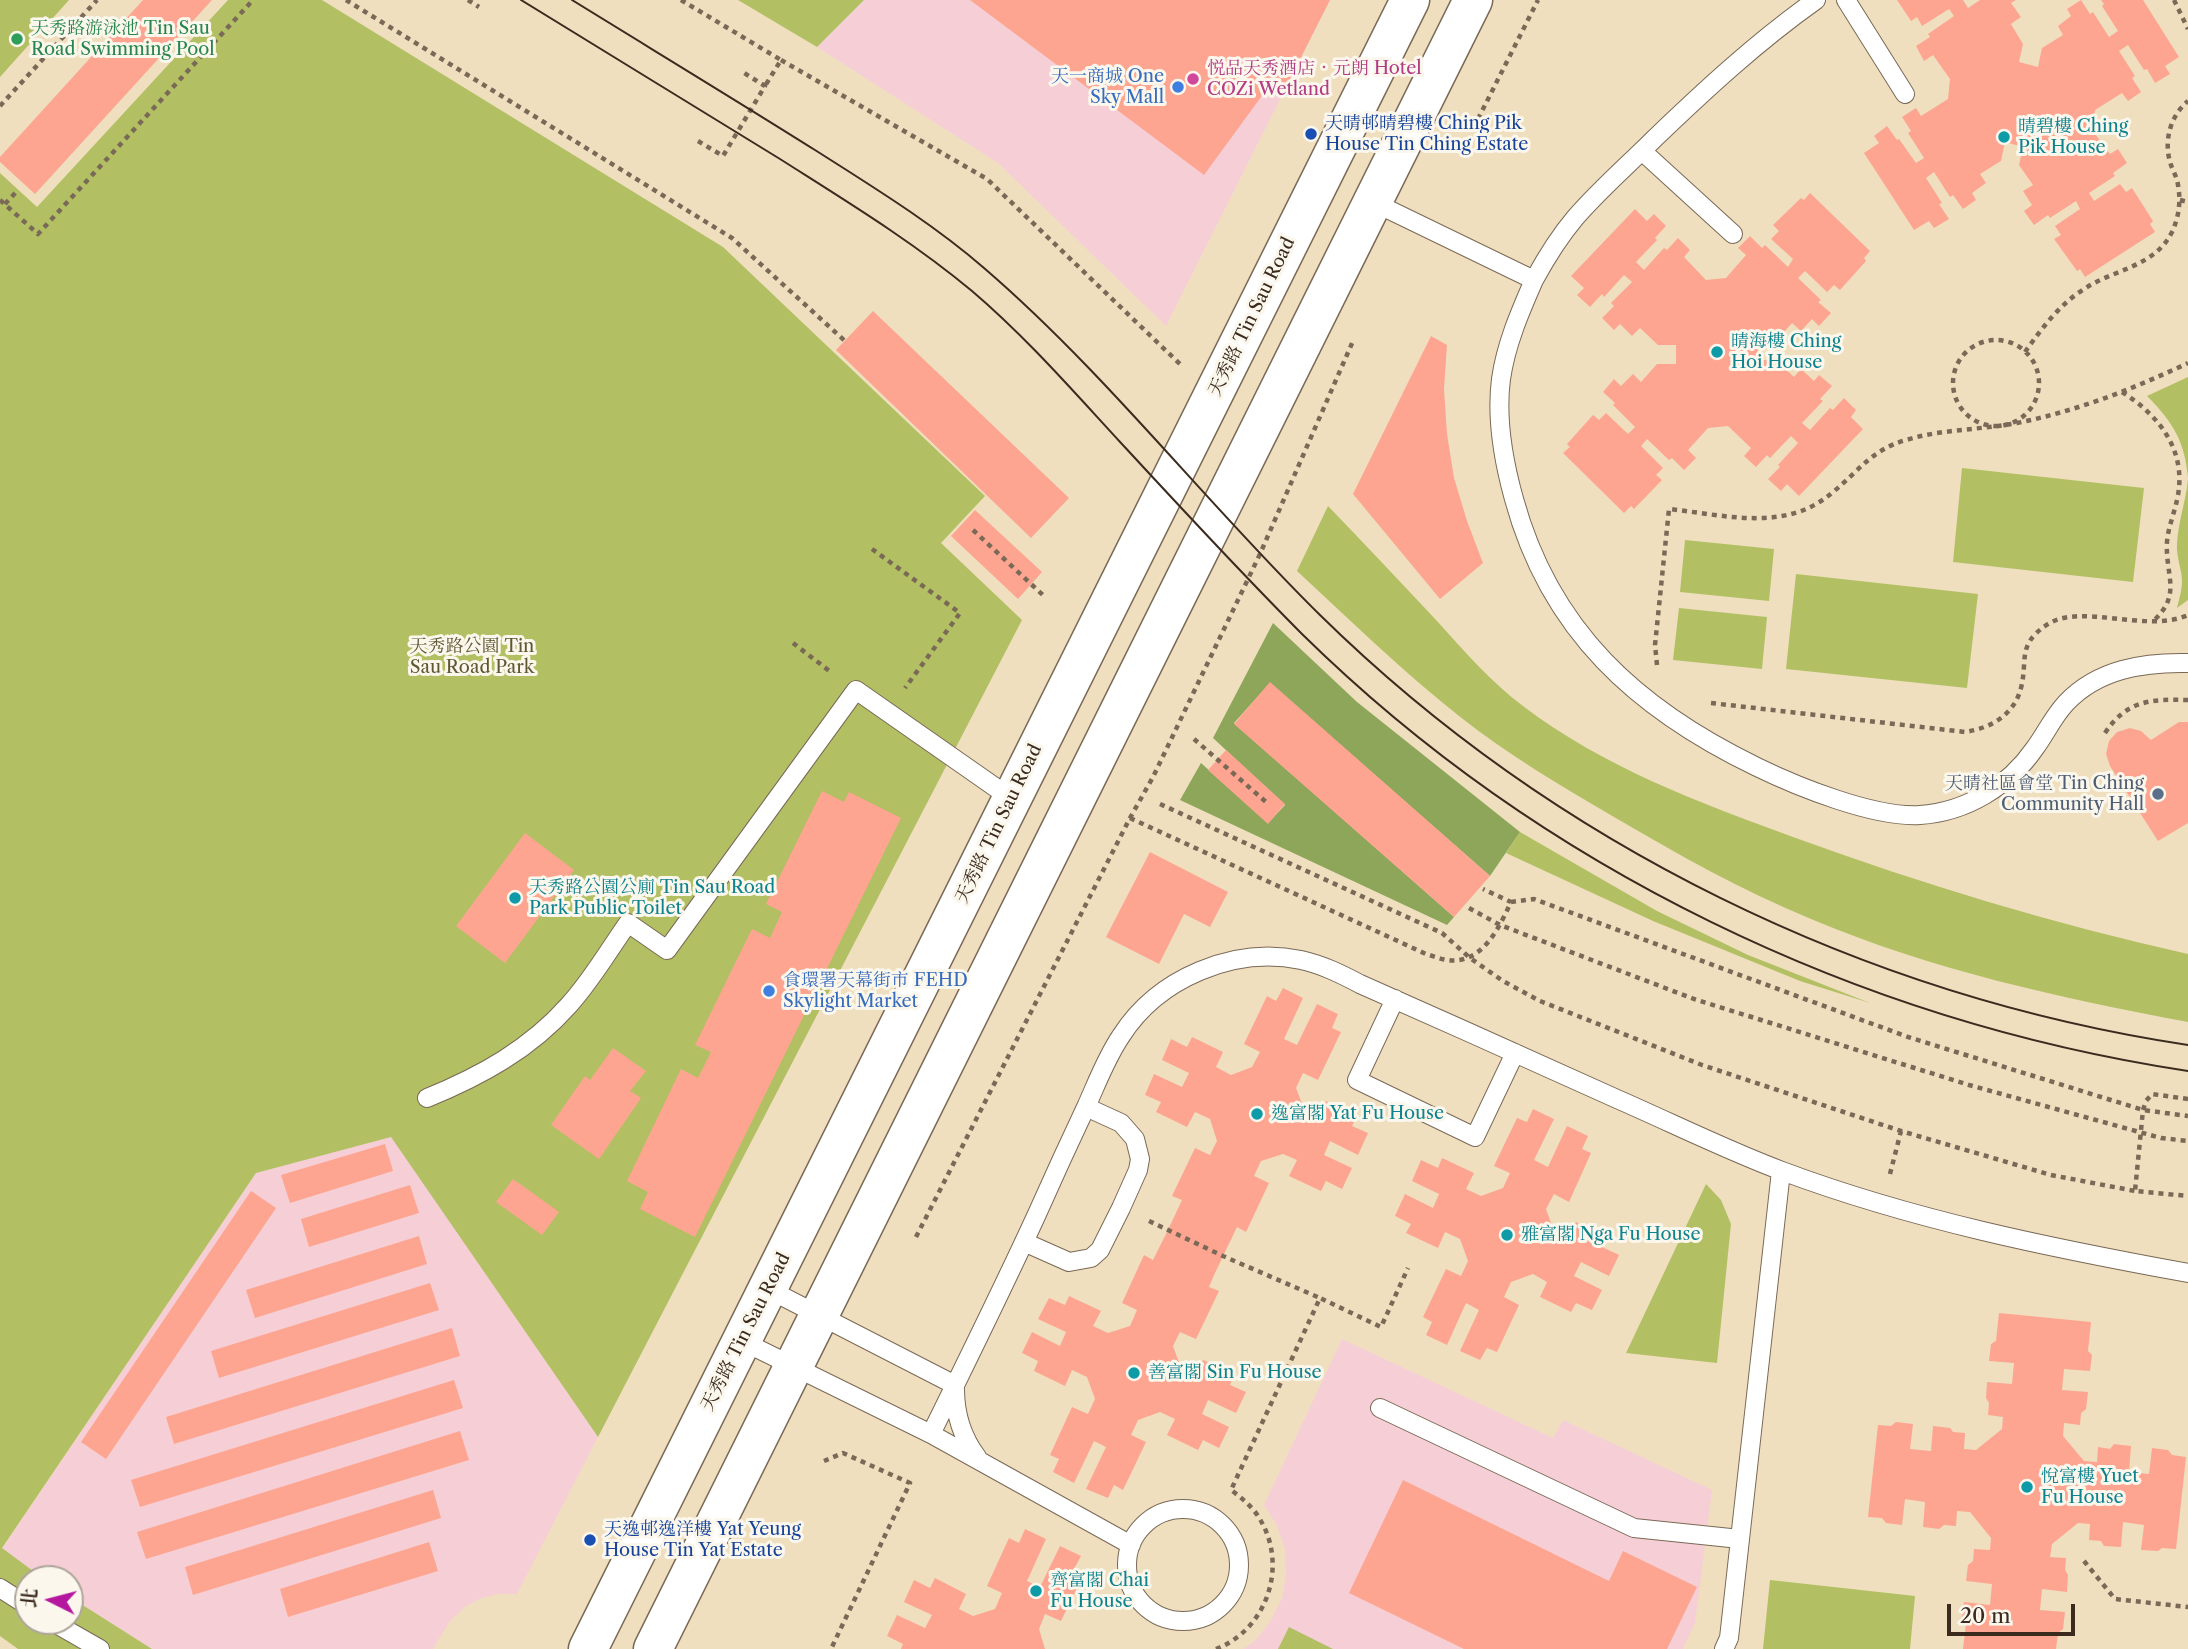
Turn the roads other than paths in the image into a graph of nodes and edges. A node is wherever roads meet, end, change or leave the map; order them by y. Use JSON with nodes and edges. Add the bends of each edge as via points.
{"nodes":[{"id":1,"x":1410,"y":0,"type":"edge"},
{"id":2,"x":1473,"y":0,"type":"edge"},
{"id":3,"x":1816,"y":0,"type":"edge"},
{"id":4,"x":1846,"y":0,"type":"edge"},
{"id":5,"x":1905,"y":94,"type":"dead end"},
{"id":6,"x":1642,"y":151,"type":"junction"},
{"id":7,"x":1373,"y":202,"type":"junction"},
{"id":8,"x":1733,"y":234,"type":"dead end"},
{"id":9,"x":1534,"y":280,"type":"junction"},
{"id":10,"x":2188,"y":663,"type":"edge"},
{"id":11,"x":1012,"y":799,"type":"junction"},
{"id":12,"x":1395,"y":999,"type":"junction"},
{"id":13,"x":1516,"y":1053,"type":"junction"},
{"id":14,"x":427,"y":1098,"type":"dead end"},
{"id":15,"x":1086,"y":1107,"type":"junction"},
{"id":16,"x":1781,"y":1171,"type":"junction"},
{"id":17,"x":1024,"y":1242,"type":"junction"},
{"id":18,"x":2188,"y":1273,"type":"edge"},
{"id":19,"x":768,"y":1289,"type":"junction"},
{"id":20,"x":819,"y":1314,"type":"junction"},
{"id":21,"x":741,"y":1341,"type":"junction"},
{"id":22,"x":793,"y":1367,"type":"junction"},
{"id":23,"x":955,"y":1385,"type":"junction"},
{"id":24,"x":1380,"y":1408,"type":"dead end"},
{"id":25,"x":931,"y":1434,"type":"junction"},
{"id":26,"x":979,"y":1460,"type":"junction"},
{"id":27,"x":1740,"y":1539,"type":"junction"},
{"id":28,"x":1131,"y":1545,"type":"junction"},
{"id":29,"x":76,"y":1635,"type":"edge"},
{"id":30,"x":100,"y":1649,"type":"edge"},
{"id":31,"x":588,"y":1649,"type":"edge"},
{"id":32,"x":653,"y":1649,"type":"edge"},
{"id":33,"x":1724,"y":1649,"type":"edge"}],
"edges":[{"from":1,"to":11,"type":"street","name":"天秀路 Tin Sau Road"},
{"from":2,"to":7,"type":"street"},
{"from":3,"to":6,"type":"lane","via":[[1747,54]]},
{"from":4,"to":5,"type":"lane"},
{"from":6,"to":8,"type":"lane"},
{"from":6,"to":9,"type":"lane","via":[[1575,219]]},
{"from":7,"to":9,"type":"lane"},
{"from":7,"to":20,"type":"street"},
{"from":9,"to":10,"type":"lane","via":[[1508,346],[1501,381],[1509,479],[1537,565],[1581,636],[1608,667],[1668,715],[1733,756],[1818,793],[1888,813],[1920,815],[1950,810],[2001,785],[2020,767],[2068,701],[2090,684],[2146,663]]},
{"from":11,"to":14,"type":"lane","via":[[856,690],[667,950],[628,923],[570,1004],[538,1036],[502,1062]]},
{"from":11,"to":19,"type":"street","name":"天秀路 Tin Sau Road"},
{"from":12,"to":13,"type":"lane"},
{"from":12,"to":13,"type":"lane","via":[[1357,1080],[1475,1137]]},
{"from":12,"to":15,"type":"lane","via":[[1331,969],[1299,960],[1234,960],[1201,970],[1143,1008],[1121,1035]]},
{"from":13,"to":16,"type":"lane"},
{"from":15,"to":17,"type":"lane"},
{"from":15,"to":17,"type":"lane","via":[[1121,1123],[1135,1139],[1138,1170],[1121,1208],[1100,1250],[1091,1258],[1069,1262]]},
{"from":16,"to":18,"type":"lane","via":[[1883,1205],[1987,1232]]},
{"from":16,"to":27,"type":"lane"},
{"from":17,"to":23,"type":"lane"},
{"from":19,"to":20,"type":"lane"},
{"from":19,"to":21,"type":"street","name":"天秀路 Tin Sau Road"},
{"from":20,"to":22,"type":"street"},
{"from":20,"to":23,"type":"lane"},
{"from":21,"to":22,"type":"lane"},
{"from":21,"to":31,"type":"street","name":"天秀路 Tin Sau Road"},
{"from":22,"to":25,"type":"lane"},
{"from":22,"to":32,"type":"street"},
{"from":23,"to":25,"type":"lane"},
{"from":23,"to":26,"type":"lane","via":[[963,1434]]},
{"from":24,"to":27,"type":"lane","via":[[1634,1528]]},
{"from":25,"to":26,"type":"lane"},
{"from":26,"to":28,"type":"lane"},
{"from":27,"to":33,"type":"lane"},
{"from":28,"to":28,"type":"lane","via":[[1150,1520],[1180,1510],[1196,1511],[1223,1526],[1233,1539],[1239,1570],[1235,1586],[1216,1611],[1202,1618],[1171,1620],[1156,1614],[1133,1591],[1128,1561]]},
{"from":29,"to":30,"type":"lane"}]}
